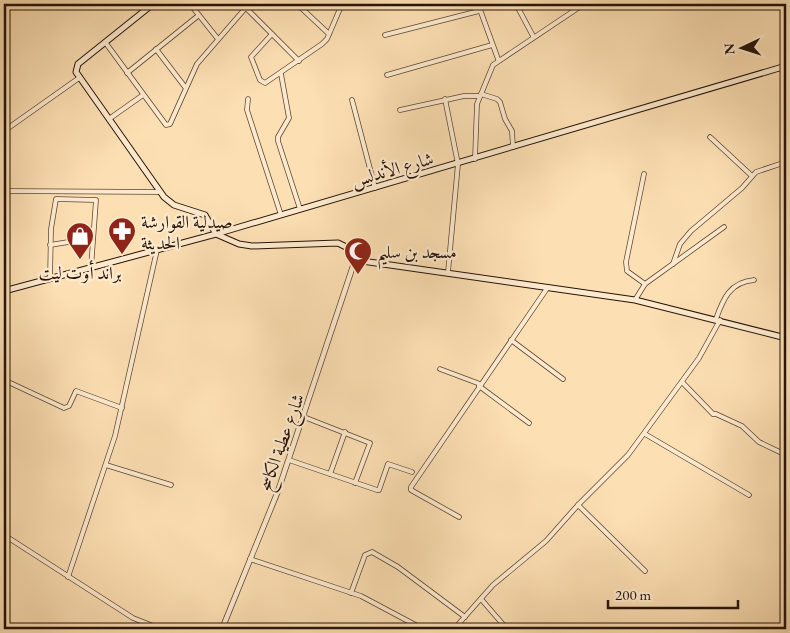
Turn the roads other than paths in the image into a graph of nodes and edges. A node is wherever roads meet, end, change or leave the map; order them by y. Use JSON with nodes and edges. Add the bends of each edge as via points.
{"nodes":[{"id":1,"x":152,"y":4,"type":"edge"},
{"id":2,"x":190,"y":4,"type":"edge"},
{"id":3,"x":297,"y":4,"type":"edge"},
{"id":4,"x":342,"y":4,"type":"edge"},
{"id":5,"x":478,"y":4,"type":"edge"},
{"id":6,"x":516,"y":4,"type":"edge"},
{"id":7,"x":584,"y":4,"type":"edge"},
{"id":8,"x":680,"y":4,"type":"edge"},
{"id":9,"x":684,"y":4,"type":"edge"},
{"id":10,"x":246,"y":5,"type":"edge"},
{"id":11,"x":479,"y":11,"type":"junction"},
{"id":12,"x":199,"y":15,"type":"junction"},
{"id":13,"x":272,"y":34,"type":"junction"},
{"id":14,"x":329,"y":34,"type":"junction"},
{"id":15,"x":385,"y":35,"type":"dead end"},
{"id":16,"x":533,"y":36,"type":"junction"},
{"id":17,"x":218,"y":39,"type":"junction"},
{"id":18,"x":105,"y":42,"type":"junction"},
{"id":19,"x":492,"y":45,"type":"junction"},
{"id":20,"x":156,"y":49,"type":"junction"},
{"id":21,"x":498,"y":59,"type":"junction"},
{"id":22,"x":299,"y":61,"type":"junction"},
{"id":23,"x":786,"y":66,"type":"edge"},
{"id":24,"x":127,"y":72,"type":"junction"},
{"id":25,"x":281,"y":74,"type":"junction"},
{"id":26,"x":387,"y":75,"type":"dead end"},
{"id":27,"x":79,"y":78,"type":"junction"},
{"id":28,"x":185,"y":87,"type":"junction"},
{"id":29,"x":143,"y":95,"type":"junction"},
{"id":30,"x":481,"y":95,"type":"junction"},
{"id":31,"x":248,"y":99,"type":"dead end"},
{"id":32,"x":446,"y":99,"type":"junction"},
{"id":33,"x":352,"y":100,"type":"dead end"},
{"id":34,"x":400,"y":110,"type":"dead end"},
{"id":35,"x":109,"y":119,"type":"junction"},
{"id":36,"x":4,"y":131,"type":"edge"},
{"id":37,"x":710,"y":137,"type":"dead end"},
{"id":38,"x":513,"y":147,"type":"junction"},
{"id":39,"x":475,"y":159,"type":"junction"},
{"id":40,"x":786,"y":162,"type":"edge"},
{"id":41,"x":458,"y":164,"type":"junction"},
{"id":42,"x":644,"y":174,"type":"dead end"},
{"id":43,"x":752,"y":176,"type":"junction"},
{"id":44,"x":375,"y":188,"type":"junction"},
{"id":45,"x":4,"y":191,"type":"edge"},
{"id":46,"x":160,"y":192,"type":"junction"},
{"id":47,"x":300,"y":210,"type":"junction"},
{"id":48,"x":281,"y":215,"type":"junction"},
{"id":49,"x":724,"y":227,"type":"dead end"},
{"id":50,"x":216,"y":234,"type":"junction"},
{"id":51,"x":93,"y":238,"type":"junction"},
{"id":52,"x":50,"y":245,"type":"junction"},
{"id":53,"x":157,"y":250,"type":"junction"},
{"id":54,"x":355,"y":260,"type":"junction"},
{"id":55,"x":673,"y":264,"type":"junction"},
{"id":56,"x":91,"y":268,"type":"junction"},
{"id":57,"x":448,"y":272,"type":"junction"},
{"id":58,"x":50,"y":279,"type":"junction"},
{"id":59,"x":754,"y":280,"type":"dead end"},
{"id":60,"x":645,"y":284,"type":"junction"},
{"id":61,"x":548,"y":287,"type":"junction"},
{"id":62,"x":4,"y":291,"type":"edge"},
{"id":63,"x":635,"y":300,"type":"junction"},
{"id":64,"x":718,"y":319,"type":"junction"},
{"id":65,"x":786,"y":338,"type":"edge"},
{"id":66,"x":511,"y":340,"type":"junction"},
{"id":67,"x":440,"y":369,"type":"dead end"},
{"id":68,"x":563,"y":379,"type":"dead end"},
{"id":69,"x":4,"y":380,"type":"edge"},
{"id":70,"x":682,"y":382,"type":"junction"},
{"id":71,"x":479,"y":385,"type":"junction"},
{"id":72,"x":122,"y":408,"type":"junction"},
{"id":73,"x":304,"y":417,"type":"junction"},
{"id":74,"x":529,"y":423,"type":"dead end"},
{"id":75,"x":345,"y":432,"type":"junction"},
{"id":76,"x":644,"y":434,"type":"junction"},
{"id":77,"x":786,"y":455,"type":"edge"},
{"id":78,"x":289,"y":460,"type":"junction"},
{"id":79,"x":106,"y":465,"type":"junction"},
{"id":80,"x":412,"y":472,"type":"dead end"},
{"id":81,"x":330,"y":474,"type":"junction"},
{"id":82,"x":355,"y":483,"type":"junction"},
{"id":83,"x":171,"y":485,"type":"dead end"},
{"id":84,"x":749,"y":495,"type":"dead end"},
{"id":85,"x":578,"y":506,"type":"junction"},
{"id":86,"x":459,"y":517,"type":"dead end"},
{"id":87,"x":4,"y":535,"type":"edge"},
{"id":88,"x":250,"y":559,"type":"junction"},
{"id":89,"x":645,"y":571,"type":"dead end"},
{"id":90,"x":68,"y":577,"type":"junction"},
{"id":91,"x":351,"y":593,"type":"junction"},
{"id":92,"x":481,"y":599,"type":"junction"},
{"id":93,"x":465,"y":617,"type":"junction"},
{"id":94,"x":160,"y":629,"type":"edge"},
{"id":95,"x":222,"y":629,"type":"edge"},
{"id":96,"x":423,"y":629,"type":"edge"},
{"id":97,"x":454,"y":629,"type":"edge"},
{"id":98,"x":507,"y":629,"type":"edge"}],
"edges":[{"from":1,"to":18,"type":"main road"},
{"from":2,"to":12,"type":"street"},
{"from":3,"to":14,"type":"street"},
{"from":4,"to":14,"type":"street"},
{"from":5,"to":11,"type":"street"},
{"from":6,"to":16,"type":"street"},
{"from":7,"to":16,"type":"street"},
{"from":8,"to":9,"type":"street"},
{"from":10,"to":13,"type":"street"},
{"from":10,"to":17,"type":"street"},
{"from":11,"to":15,"type":"street"},
{"from":11,"to":19,"type":"street"},
{"from":12,"to":17,"type":"street"},
{"from":12,"to":20,"type":"street"},
{"from":13,"to":22,"type":"street"},
{"from":13,"to":25,"type":"street","via":[[250,59],[262,82]]},
{"from":14,"to":22,"type":"street","via":[[322,44]]},
{"from":16,"to":21,"type":"street"},
{"from":17,"to":28,"type":"street","via":[[197,64]]},
{"from":18,"to":24,"type":"street"},
{"from":18,"to":27,"type":"main road","via":[[78,64]]},
{"from":19,"to":21,"type":"street"},
{"from":19,"to":26,"type":"street"},
{"from":20,"to":24,"type":"street"},
{"from":20,"to":28,"type":"street"},
{"from":21,"to":30,"type":"street"},
{"from":22,"to":25,"type":"street"},
{"from":23,"to":38,"type":"main road","name":"شارع الأندلس"},
{"from":24,"to":29,"type":"street"},
{"from":25,"to":47,"type":"street","via":[[289,118],[278,141]]},
{"from":27,"to":35,"type":"main road"},
{"from":27,"to":36,"type":"street"},
{"from":28,"to":29,"type":"street","via":[[170,124],[166,125]]},
{"from":29,"to":35,"type":"street"},
{"from":30,"to":32,"type":"street"},
{"from":30,"to":38,"type":"street","via":[[500,102],[512,131]]},
{"from":30,"to":39,"type":"street","via":[[476,114]]},
{"from":31,"to":48,"type":"street","via":[[247,110]]},
{"from":32,"to":34,"type":"street"},
{"from":32,"to":41,"type":"street"},
{"from":33,"to":44,"type":"street"},
{"from":35,"to":46,"type":"main road"},
{"from":37,"to":43,"type":"street"},
{"from":38,"to":39,"type":"main road","name":"شارع الأندلس"},
{"from":39,"to":41,"type":"main road","name":"شارع الأندلس"},
{"from":40,"to":43,"type":"street","via":[[761,169]]},
{"from":41,"to":44,"type":"main road","name":"شارع الأندلس"},
{"from":41,"to":57,"type":"street"},
{"from":42,"to":60,"type":"street","via":[[626,262],[627,271]]},
{"from":43,"to":55,"type":"street","via":[[691,231],[680,244]]},
{"from":44,"to":47,"type":"main road","name":"شارع الأندلس"},
{"from":45,"to":46,"type":"street"},
{"from":46,"to":50,"type":"main road","via":[[174,206],[205,215]]},
{"from":47,"to":48,"type":"main road","name":"شارع الأندلس"},
{"from":48,"to":50,"type":"main road","name":"شارع الأندلس"},
{"from":49,"to":55,"type":"street"},
{"from":50,"to":53,"type":"main road","name":"شارع الأندلس"},
{"from":50,"to":54,"type":"main road","via":[[252,246],[338,243],[346,247]]},
{"from":51,"to":52,"type":"street"},
{"from":51,"to":52,"type":"street","via":[[96,199],[56,199]]},
{"from":51,"to":56,"type":"street"},
{"from":52,"to":58,"type":"street"},
{"from":53,"to":56,"type":"main road","name":"شارع الأندلس"},
{"from":53,"to":72,"type":"street"},
{"from":54,"to":57,"type":"main road"},
{"from":54,"to":73,"type":"street","name":"شارع عطية الكاسح"},
{"from":55,"to":60,"type":"street"},
{"from":56,"to":58,"type":"main road","name":"شارع الأندلس"},
{"from":57,"to":61,"type":"main road"},
{"from":58,"to":62,"type":"main road","name":"شارع الأندلس"},
{"from":59,"to":64,"type":"street","via":[[742,283],[727,293]]},
{"from":60,"to":63,"type":"street"},
{"from":61,"to":63,"type":"main road"},
{"from":61,"to":66,"type":"street"},
{"from":63,"to":64,"type":"main road"},
{"from":64,"to":65,"type":"main road"},
{"from":64,"to":70,"type":"street"},
{"from":66,"to":68,"type":"street"},
{"from":66,"to":71,"type":"street"},
{"from":67,"to":71,"type":"street"},
{"from":69,"to":72,"type":"street","via":[[64,408],[69,406],[76,391]]},
{"from":70,"to":76,"type":"street"},
{"from":70,"to":77,"type":"street","via":[[713,414],[739,425],[759,442]]},
{"from":71,"to":74,"type":"street"},
{"from":71,"to":86,"type":"street","via":[[411,487],[411,490]]},
{"from":72,"to":79,"type":"street"},
{"from":73,"to":75,"type":"street"},
{"from":73,"to":78,"type":"street","name":"شارع عطية الكاسح"},
{"from":75,"to":81,"type":"street"},
{"from":75,"to":82,"type":"street","via":[[370,445]]},
{"from":76,"to":84,"type":"street"},
{"from":76,"to":85,"type":"street"},
{"from":78,"to":81,"type":"street"},
{"from":78,"to":88,"type":"street","name":"شارع عطية الكاسح"},
{"from":79,"to":83,"type":"street"},
{"from":79,"to":90,"type":"street"},
{"from":80,"to":82,"type":"street","via":[[388,464],[379,490]]},
{"from":81,"to":82,"type":"street"},
{"from":85,"to":89,"type":"street"},
{"from":85,"to":92,"type":"street","via":[[546,542]]},
{"from":87,"to":90,"type":"street"},
{"from":88,"to":91,"type":"street"},
{"from":88,"to":95,"type":"street","name":"شارع عطية الكاسح"},
{"from":90,"to":94,"type":"street","via":[[133,618]]},
{"from":91,"to":93,"type":"street","via":[[365,555],[372,552],[398,567]]},
{"from":91,"to":96,"type":"street"},
{"from":92,"to":93,"type":"street"},
{"from":92,"to":98,"type":"street"},
{"from":93,"to":97,"type":"street"}]}
